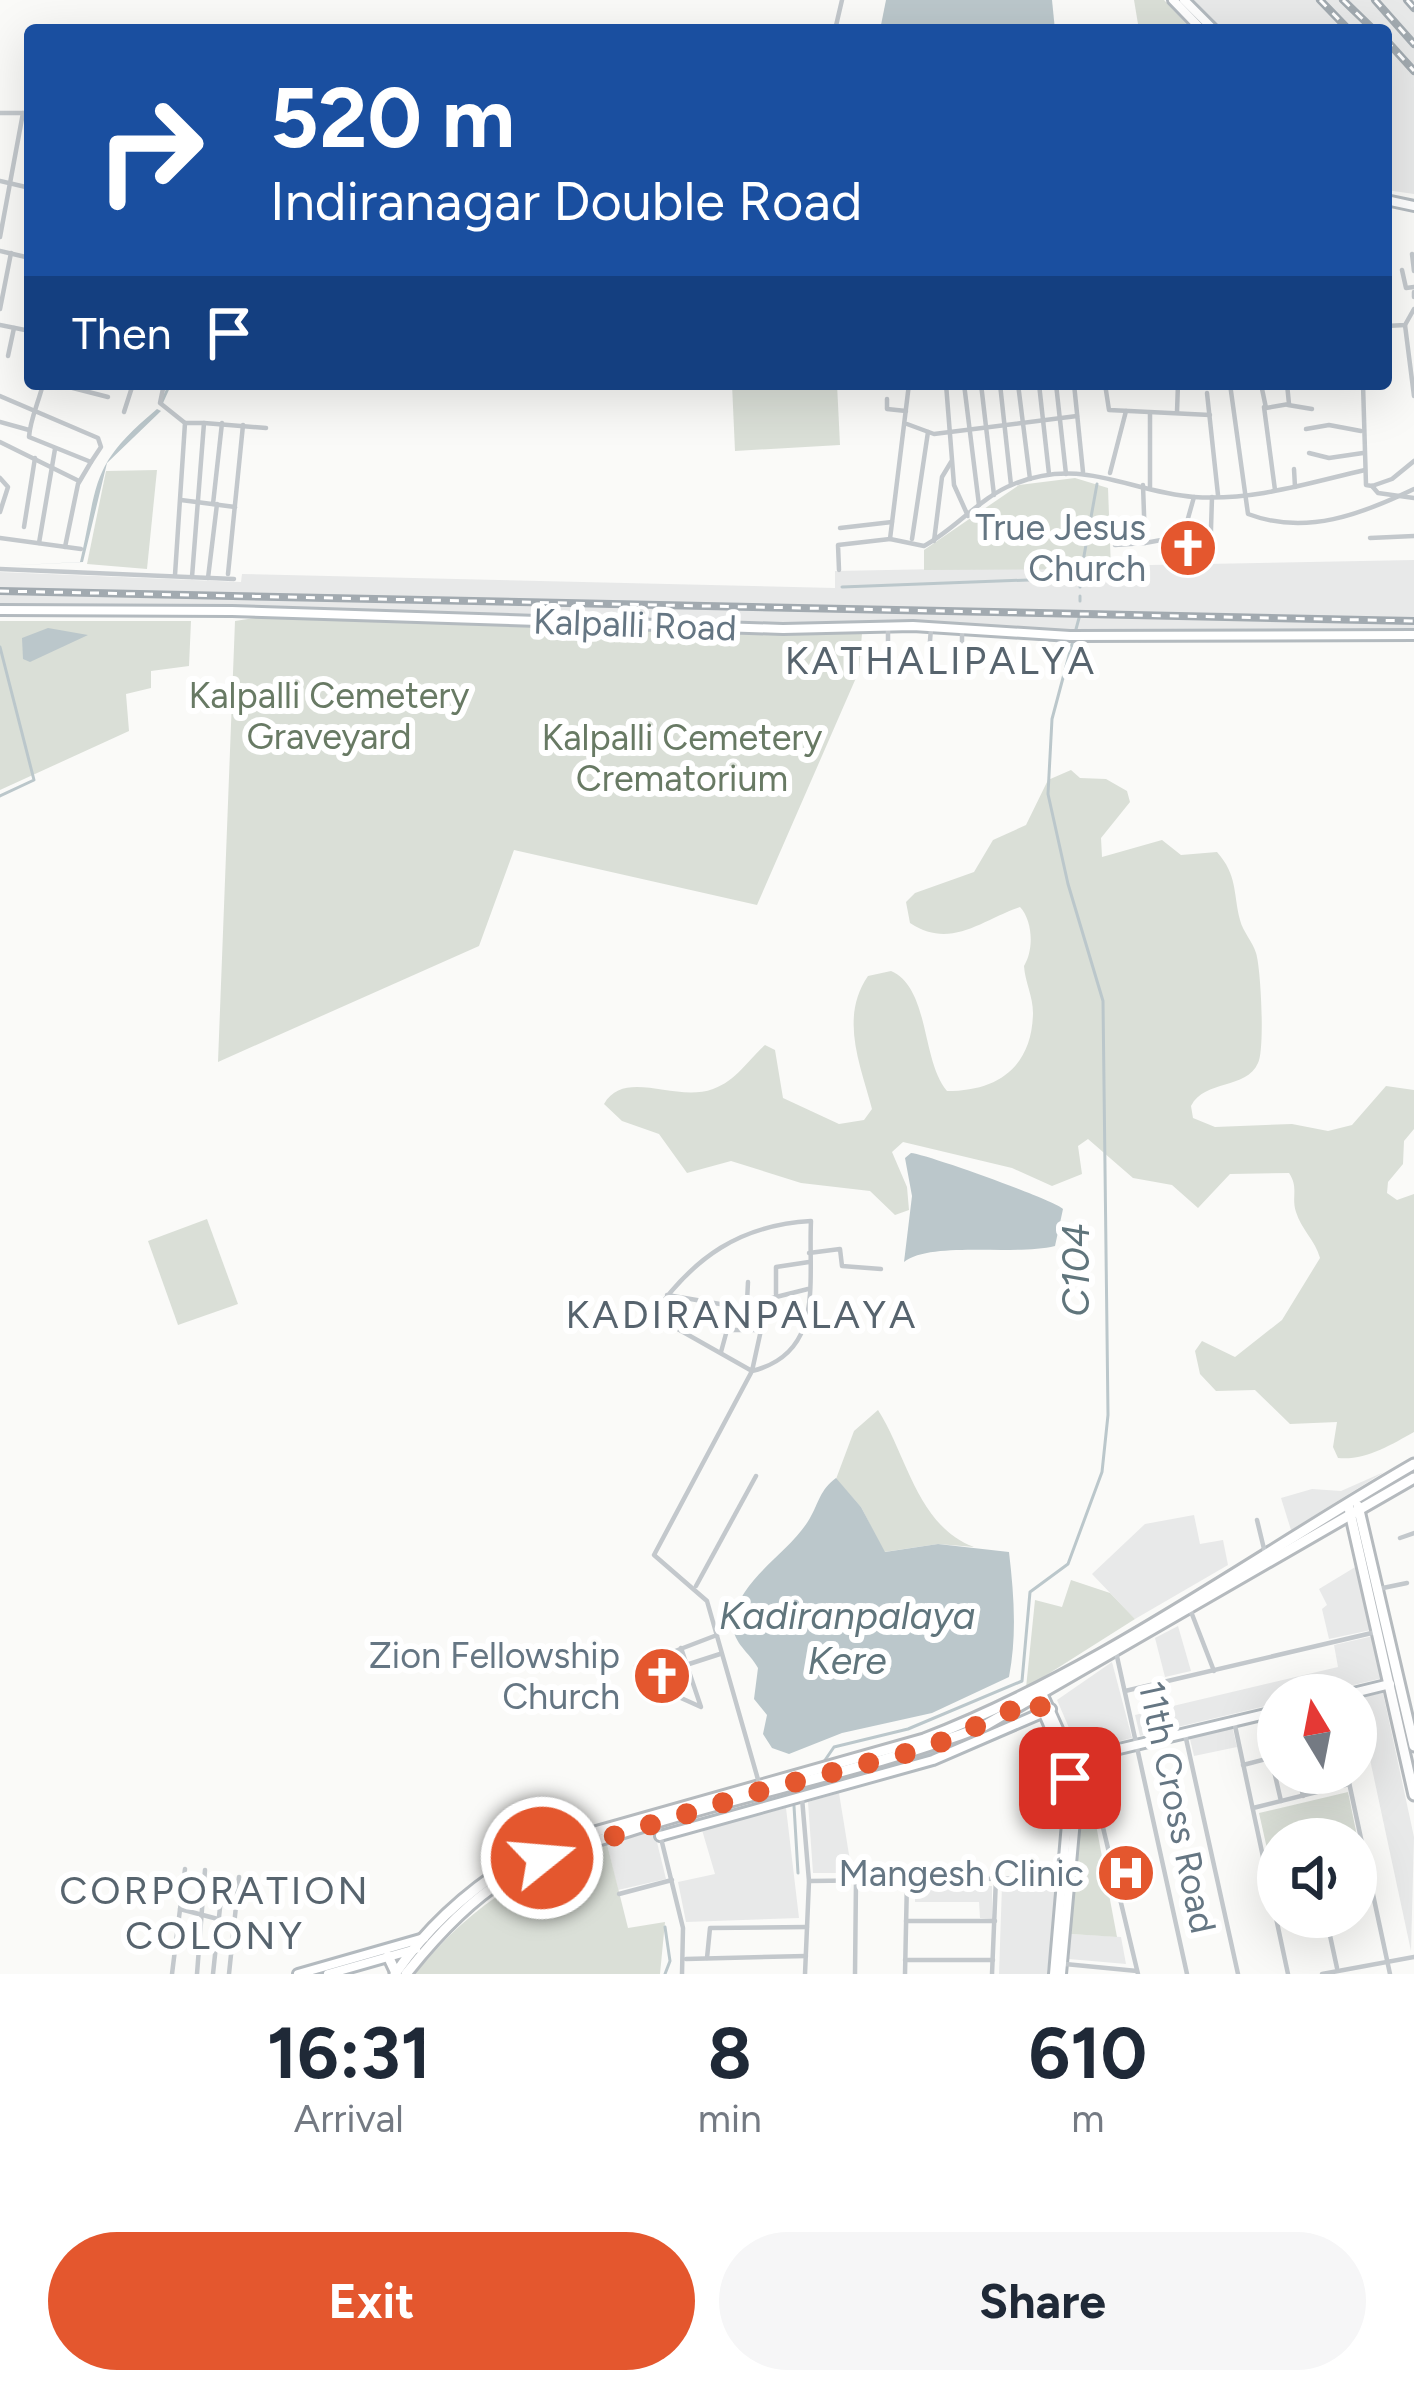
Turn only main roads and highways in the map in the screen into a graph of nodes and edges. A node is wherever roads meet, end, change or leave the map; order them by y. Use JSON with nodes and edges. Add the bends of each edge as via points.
{"nodes":[{"id":1,"x":1414,"y":1464,"type":"edge"},
{"id":2,"x":1414,"y":1478,"type":"edge"},
{"id":3,"x":1353,"y":1505,"type":"junction"},
{"id":4,"x":1393,"y":1684,"type":"junction"},
{"id":5,"x":1038,"y":1693,"type":"junction"},
{"id":6,"x":1414,"y":1746,"type":"edge"},
{"id":7,"x":1414,"y":1795,"type":"edge"},
{"id":8,"x":423,"y":1946,"type":"junction"},
{"id":9,"x":388,"y":1956,"type":"road end"},
{"id":10,"x":395,"y":1973,"type":"edge"},
{"id":11,"x":406,"y":1974,"type":"edge"}],
"edges":[{"from":1,"to":3,"type":"main road"},
{"from":2,"to":3,"type":"main road"},
{"from":3,"to":4,"type":"main road"},
{"from":3,"to":4,"type":"main road","via":[[1378,1589]]},
{"from":3,"to":5,"type":"main road"},
{"from":3,"to":5,"type":"main road"},
{"from":4,"to":6,"type":"main road"},
{"from":4,"to":7,"type":"main road"},
{"from":5,"to":8,"type":"main road","via":[[930,1747],[542,1858]]},
{"from":5,"to":8,"type":"main road","via":[[924,1739],[538,1848],[491,1874]]},
{"from":8,"to":10,"type":"main road"},
{"from":8,"to":11,"type":"main road"},
{"from":9,"to":10,"type":"main road"}]}
